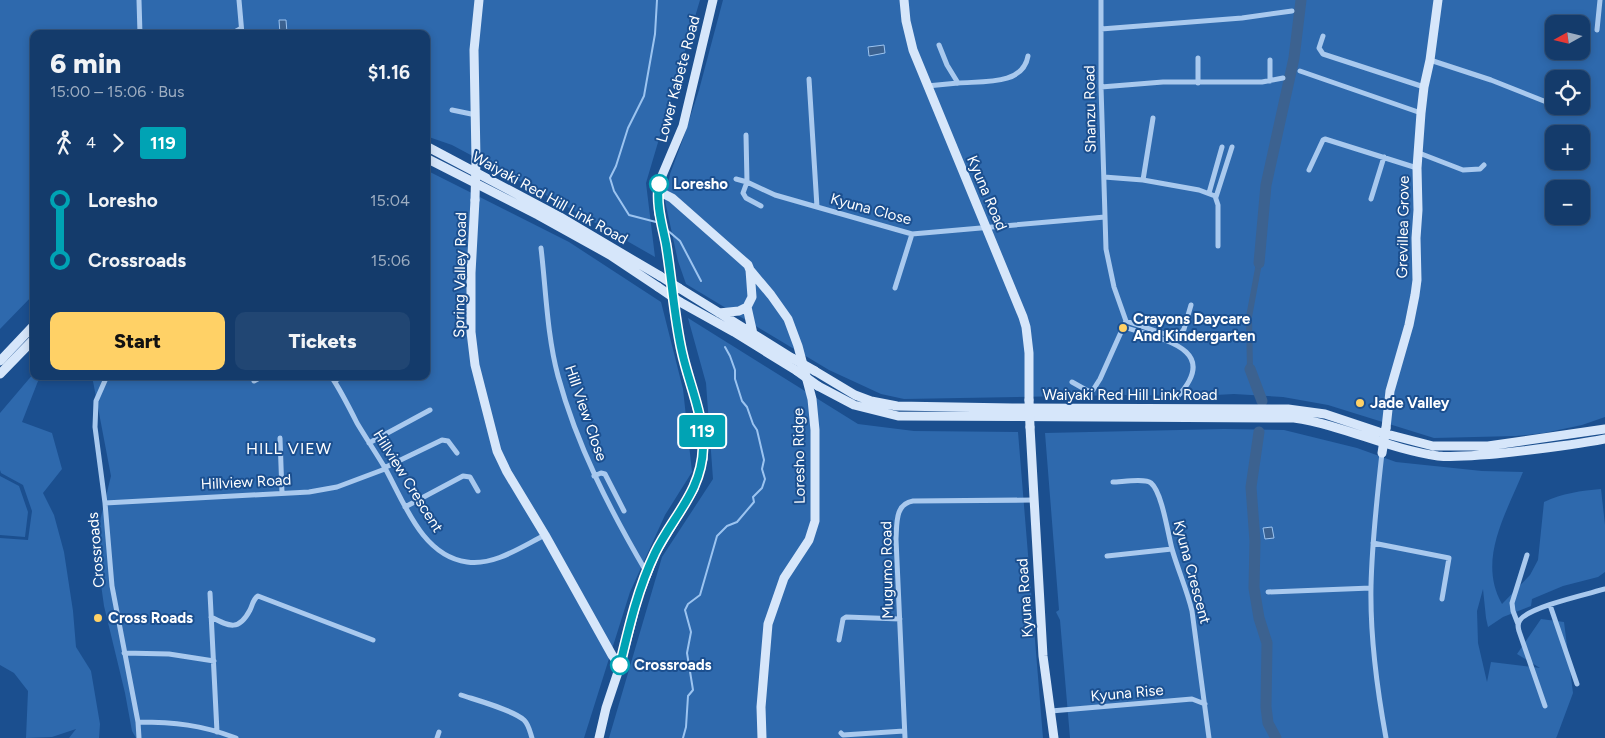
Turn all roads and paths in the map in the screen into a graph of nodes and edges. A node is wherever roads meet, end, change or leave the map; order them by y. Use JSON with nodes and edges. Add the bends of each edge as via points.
{"nodes":[{"id":1,"x":140,"y":0,"type":"edge"},
{"id":2,"x":239,"y":0,"type":"edge"},
{"id":3,"x":479,"y":0,"type":"edge"},
{"id":4,"x":713,"y":0,"type":"edge"},
{"id":5,"x":904,"y":0,"type":"edge"},
{"id":6,"x":1101,"y":0,"type":"edge"},
{"id":7,"x":1438,"y":0,"type":"edge"},
{"id":8,"x":1600,"y":0,"type":"edge"},
{"id":9,"x":1292,"y":11,"type":"dead end"},
{"id":10,"x":1101,"y":29,"type":"junction"},
{"id":11,"x":140,"y":30,"type":"edge"},
{"id":12,"x":241,"y":30,"type":"edge"},
{"id":13,"x":1597,"y":30,"type":"dead end"},
{"id":14,"x":1322,"y":36,"type":"dead end"},
{"id":15,"x":940,"y":45,"type":"dead end"},
{"id":16,"x":1028,"y":56,"type":"dead end"},
{"id":17,"x":1198,"y":58,"type":"dead end"},
{"id":18,"x":1270,"y":60,"type":"dead end"},
{"id":19,"x":1430,"y":60,"type":"junction"},
{"id":20,"x":1300,"y":71,"type":"dead end"},
{"id":21,"x":1283,"y":78,"type":"dead end"},
{"id":22,"x":809,"y":79,"type":"dead end"},
{"id":23,"x":1270,"y":81,"type":"junction"},
{"id":24,"x":958,"y":83,"type":"junction"},
{"id":25,"x":1198,"y":83,"type":"junction"},
{"id":26,"x":927,"y":86,"type":"junction"},
{"id":27,"x":1424,"y":86,"type":"junction"},
{"id":28,"x":1101,"y":87,"type":"junction"},
{"id":29,"x":1545,"y":101,"type":"edge"},
{"id":30,"x":452,"y":110,"type":"dead end"},
{"id":31,"x":1421,"y":113,"type":"junction"},
{"id":32,"x":476,"y":115,"type":"junction"},
{"id":33,"x":1153,"y":118,"type":"dead end"},
{"id":34,"x":746,"y":135,"type":"dead end"},
{"id":35,"x":1222,"y":147,"type":"dead end"},
{"id":36,"x":1232,"y":147,"type":"dead end"},
{"id":37,"x":430,"y":148,"type":"edge"},
{"id":38,"x":1418,"y":153,"type":"junction"},
{"id":39,"x":1384,"y":157,"type":"junction"},
{"id":40,"x":430,"y":160,"type":"edge"},
{"id":41,"x":1484,"y":165,"type":"dead end"},
{"id":42,"x":1417,"y":168,"type":"junction"},
{"id":43,"x":1309,"y":170,"type":"dead end"},
{"id":44,"x":1104,"y":177,"type":"junction"},
{"id":45,"x":736,"y":179,"type":"dead end"},
{"id":46,"x":1143,"y":180,"type":"junction"},
{"id":47,"x":748,"y":182,"type":"junction"},
{"id":48,"x":658,"y":191,"type":"junction"},
{"id":49,"x":1209,"y":193,"type":"junction"},
{"id":50,"x":1216,"y":198,"type":"junction"},
{"id":51,"x":1371,"y":199,"type":"dead end"},
{"id":52,"x":761,"y":206,"type":"dead end"},
{"id":53,"x":817,"y":207,"type":"junction"},
{"id":54,"x":1105,"y":218,"type":"junction"},
{"id":55,"x":987,"y":228,"type":"junction"},
{"id":56,"x":912,"y":234,"type":"junction"},
{"id":57,"x":1218,"y":246,"type":"dead end"},
{"id":58,"x":541,"y":248,"type":"dead end"},
{"id":59,"x":750,"y":270,"type":"junction"},
{"id":60,"x":895,"y":288,"type":"dead end"},
{"id":61,"x":771,"y":295,"type":"junction"},
{"id":62,"x":752,"y":297,"type":"junction"},
{"id":63,"x":1191,"y":305,"type":"dead end"},
{"id":64,"x":747,"y":307,"type":"junction"},
{"id":65,"x":718,"y":313,"type":"junction"},
{"id":66,"x":1125,"y":324,"type":"junction"},
{"id":67,"x":30,"y":329,"type":"edge"},
{"id":68,"x":753,"y":334,"type":"junction"},
{"id":69,"x":30,"y":343,"type":"edge"},
{"id":70,"x":0,"y":361,"type":"edge"},
{"id":71,"x":0,"y":374,"type":"edge"},
{"id":72,"x":105,"y":380,"type":"edge"},
{"id":73,"x":333,"y":380,"type":"edge"},
{"id":74,"x":1072,"y":382,"type":"dead end"},
{"id":75,"x":1178,"y":396,"type":"dead end"},
{"id":76,"x":430,"y":410,"type":"dead end"},
{"id":77,"x":1605,"y":429,"type":"edge"},
{"id":78,"x":280,"y":438,"type":"dead end"},
{"id":79,"x":1605,"y":439,"type":"edge"},
{"id":80,"x":369,"y":443,"type":"junction"},
{"id":81,"x":457,"y":453,"type":"dead end"},
{"id":82,"x":1382,"y":453,"type":"joint"},
{"id":83,"x":385,"y":469,"type":"junction"},
{"id":84,"x":594,"y":476,"type":"junction"},
{"id":85,"x":1113,"y":482,"type":"dead end"},
{"id":86,"x":478,"y":491,"type":"dead end"},
{"id":87,"x":282,"y":493,"type":"junction"},
{"id":88,"x":1033,"y":500,"type":"junction"},
{"id":89,"x":105,"y":503,"type":"junction"},
{"id":90,"x":405,"y":507,"type":"junction"},
{"id":91,"x":624,"y":511,"type":"dead end"},
{"id":92,"x":545,"y":535,"type":"junction"},
{"id":93,"x":1373,"y":543,"type":"junction"},
{"id":94,"x":1172,"y":549,"type":"junction"},
{"id":95,"x":1527,"y":555,"type":"dead end"},
{"id":96,"x":1107,"y":556,"type":"dead end"},
{"id":97,"x":647,"y":573,"type":"junction"},
{"id":98,"x":1371,"y":588,"type":"junction"},
{"id":99,"x":1605,"y":589,"type":"edge"},
{"id":100,"x":1268,"y":592,"type":"dead end"},
{"id":101,"x":210,"y":593,"type":"dead end"},
{"id":102,"x":1442,"y":599,"type":"dead end"},
{"id":103,"x":1550,"y":605,"type":"junction"},
{"id":104,"x":211,"y":617,"type":"junction"},
{"id":105,"x":900,"y":619,"type":"junction"},
{"id":106,"x":1518,"y":624,"type":"junction"},
{"id":107,"x":373,"y":640,"type":"dead end"},
{"id":108,"x":839,"y":640,"type":"dead end"},
{"id":109,"x":124,"y":653,"type":"junction"},
{"id":110,"x":214,"y":661,"type":"junction"},
{"id":111,"x":620,"y":666,"type":"junction"},
{"id":112,"x":1577,"y":684,"type":"dead end"},
{"id":113,"x":461,"y":695,"type":"dead end"},
{"id":114,"x":1206,"y":704,"type":"junction"},
{"id":115,"x":1544,"y":706,"type":"dead end"},
{"id":116,"x":1050,"y":711,"type":"junction"},
{"id":117,"x":138,"y":722,"type":"junction"},
{"id":118,"x":904,"y":731,"type":"junction"},
{"id":119,"x":216,"y":732,"type":"junction"},
{"id":120,"x":841,"y":733,"type":"dead end"},
{"id":121,"x":140,"y":738,"type":"edge"},
{"id":122,"x":236,"y":738,"type":"edge"},
{"id":123,"x":532,"y":738,"type":"edge"},
{"id":124,"x":599,"y":738,"type":"edge"},
{"id":125,"x":762,"y":738,"type":"edge"},
{"id":126,"x":905,"y":738,"type":"edge"},
{"id":127,"x":1054,"y":738,"type":"edge"},
{"id":128,"x":1209,"y":738,"type":"edge"},
{"id":129,"x":1386,"y":738,"type":"edge"}],
"edges":[{"from":1,"to":11,"type":"street"},
{"from":2,"to":12,"type":"street"},
{"from":3,"to":32,"type":"main road","name":"Spring Valley Road","via":[[474,50]]},
{"from":4,"to":48,"type":"main road","name":"Lower Kabete Road","via":[[683,126]]},
{"from":5,"to":26,"type":"main road","name":"Kyuna Road","via":[[912,50]]},
{"from":6,"to":10,"type":"street","name":"Shanzu Road"},
{"from":7,"to":19,"type":"main road","name":"Grevillea Grove"},
{"from":8,"to":13,"type":"street"},
{"from":9,"to":10,"type":"street"},
{"from":10,"to":28,"type":"street","name":"Shanzu Road"},
{"from":14,"to":27,"type":"street","via":[[1319,48],[1324,54]]},
{"from":15,"to":24,"type":"street"},
{"from":16,"to":24,"type":"street","via":[[1018,74],[1004,80]]},
{"from":17,"to":25,"type":"street"},
{"from":18,"to":23,"type":"street"},
{"from":19,"to":27,"type":"main road","name":"Grevillea Grove"},
{"from":19,"to":29,"type":"street"},
{"from":20,"to":31,"type":"street"},
{"from":21,"to":23,"type":"street"},
{"from":22,"to":53,"type":"street","name":"Kyuna Close"},
{"from":23,"to":25,"type":"street"},
{"from":24,"to":26,"type":"street"},
{"from":25,"to":28,"type":"street"},
{"from":26,"to":55,"type":"main road","name":"Kyuna Road"},
{"from":27,"to":31,"type":"main road","name":"Grevillea Grove"},
{"from":28,"to":44,"type":"street","name":"Shanzu Road"},
{"from":30,"to":32,"type":"street"},
{"from":31,"to":38,"type":"main road","name":"Grevillea Grove"},
{"from":32,"to":92,"type":"main road","name":"Spring Valley Road","bridge":true,"via":[[470,312],[475,365],[497,451]]},
{"from":33,"to":46,"type":"street"},
{"from":34,"to":47,"type":"street"},
{"from":35,"to":49,"type":"street"},
{"from":36,"to":50,"type":"street"},
{"from":37,"to":65,"type":"main road","name":"Waiyaki Red Hill Link Road","bridge":true,"via":[[560,217]]},
{"from":38,"to":41,"type":"street","via":[[1464,170],[1480,169]]},
{"from":38,"to":42,"type":"main road","name":"Grevillea Grove"},
{"from":39,"to":42,"type":"street"},
{"from":39,"to":43,"type":"street","via":[[1325,139]]},
{"from":39,"to":51,"type":"street"},
{"from":40,"to":79,"type":"main road","name":"Waiyaki Red Hill Link Road","bridge":true,"via":[[610,255],[818,386],[854,405],[898,416],[1294,418],[1331,425],[1439,456],[1518,452]]},
{"from":42,"to":82,"type":"main road","name":"Grevillea Grove","bridge":true,"via":[[1416,288],[1390,390]]},
{"from":44,"to":46,"type":"street"},
{"from":44,"to":54,"type":"street","name":"Shanzu Road"},
{"from":45,"to":47,"type":"street"},
{"from":46,"to":49,"type":"street"},
{"from":47,"to":52,"type":"street","via":[[744,196]]},
{"from":47,"to":53,"type":"street","via":[[775,195]]},
{"from":48,"to":59,"type":"main road","name":"Loresho Ridge","via":[[672,198]]},
{"from":48,"to":97,"type":"main road","name":"Lower Kabete Road","via":[[678,332],[700,418],[703,451],[694,489],[662,540]]},
{"from":49,"to":50,"type":"street"},
{"from":50,"to":57,"type":"street"},
{"from":53,"to":56,"type":"street","name":"Kyuna Close"},
{"from":54,"to":55,"type":"street"},
{"from":54,"to":66,"type":"street","name":"Shanzu Road","via":[[1109,270]]},
{"from":55,"to":56,"type":"street","name":"Kyuna Close"},
{"from":55,"to":88,"type":"main road","name":"Kyuna Road","bridge":true,"via":[[1026,327],[1030,362],[1028,400]]},
{"from":56,"to":60,"type":"street"},
{"from":58,"to":84,"type":"street","name":"Hill View Close","via":[[558,375]]},
{"from":59,"to":61,"type":"main road","name":"Loresho Ridge"},
{"from":59,"to":62,"type":"main road"},
{"from":61,"to":62,"type":"main road"},
{"from":61,"to":125,"type":"main road","name":"Loresho Ridge","via":[[788,319],[812,398],[815,521],[809,540],[784,578],[768,624],[761,707]]},
{"from":62,"to":64,"type":"main road"},
{"from":63,"to":66,"type":"street","via":[[1179,336]]},
{"from":64,"to":65,"type":"main road"},
{"from":64,"to":68,"type":"main road"},
{"from":65,"to":68,"type":"main road","name":"Waiyaki Red Hill Link Road"},
{"from":66,"to":74,"type":"street","via":[[1093,390],[1088,391]]},
{"from":66,"to":75,"type":"street","via":[[1177,346],[1191,358],[1194,367],[1191,380]]},
{"from":67,"to":70,"type":"main road"},
{"from":68,"to":77,"type":"main road","name":"Waiyaki Red Hill Link Road","bridge":true,"via":[[855,395],[897,406],[1288,409],[1324,414],[1433,446],[1488,446]]},
{"from":69,"to":71,"type":"main road"},
{"from":72,"to":89,"type":"street","name":"Crossroads","via":[[95,413]]},
{"from":73,"to":80,"type":"street","name":"Hillview Crescent"},
{"from":76,"to":80,"type":"street"},
{"from":78,"to":87,"type":"street"},
{"from":80,"to":83,"type":"street","name":"Hillview Crescent"},
{"from":81,"to":83,"type":"street","name":"Hillview Road","via":[[448,441],[442,440]]},
{"from":82,"to":93,"type":"street"},
{"from":83,"to":87,"type":"street","name":"Hillview Road","via":[[337,487]]},
{"from":83,"to":90,"type":"street","name":"Hillview Crescent"},
{"from":84,"to":91,"type":"street","via":[[605,474]]},
{"from":84,"to":97,"type":"street","name":"Hill View Close"},
{"from":85,"to":94,"type":"street","name":"Kyuna Crescent","via":[[1147,481],[1153,485]]},
{"from":86,"to":90,"type":"street","via":[[470,477],[463,476]]},
{"from":87,"to":89,"type":"street","name":"Hillview Road"},
{"from":88,"to":105,"type":"street","name":"Mugumo Road","via":[[913,501],[904,504],[898,513],[896,533]]},
{"from":88,"to":116,"type":"main road","name":"Kyuna Road","via":[[1043,656]]},
{"from":89,"to":109,"type":"street","name":"Crossroads","via":[[112,586]]},
{"from":90,"to":92,"type":"street","name":"Hillview Crescent","via":[[434,546],[454,559],[468,563],[493,560]]},
{"from":92,"to":111,"type":"main road","name":"Spring Valley Road"},
{"from":93,"to":98,"type":"street"},
{"from":93,"to":102,"type":"street","via":[[1448,558]]},
{"from":94,"to":96,"type":"street"},
{"from":94,"to":114,"type":"street","name":"Kyuna Crescent","via":[[1192,611]]},
{"from":95,"to":106,"type":"street","via":[[1512,603]]},
{"from":97,"to":111,"type":"main road","name":"Lower Kabete Road","via":[[630,622]]},
{"from":98,"to":100,"type":"street"},
{"from":98,"to":129,"type":"street","via":[[1375,654]]},
{"from":99,"to":103,"type":"street"},
{"from":101,"to":104,"type":"street"},
{"from":103,"to":106,"type":"street","via":[[1525,615]]},
{"from":103,"to":112,"type":"street"},
{"from":104,"to":107,"type":"street","via":[[225,625],[235,626],[250,611],[258,596]]},
{"from":104,"to":110,"type":"street"},
{"from":105,"to":108,"type":"street","via":[[843,618]]},
{"from":105,"to":118,"type":"street","name":"Mugumo Road"},
{"from":106,"to":115,"type":"street"},
{"from":109,"to":110,"type":"street","via":[[169,654]]},
{"from":109,"to":117,"type":"street","name":"Crossroads"},
{"from":110,"to":119,"type":"street"},
{"from":111,"to":124,"type":"main road","name":"Lower Kabete Road"},
{"from":113,"to":123,"type":"street","via":[[516,715],[525,721]]},
{"from":114,"to":116,"type":"street","name":"Kyuna Rise","via":[[1192,700]]},
{"from":114,"to":128,"type":"street","name":"Kyuna Crescent"},
{"from":116,"to":127,"type":"main road","name":"Kyuna Road"},
{"from":117,"to":119,"type":"street","via":[[173,722]]},
{"from":117,"to":121,"type":"street","name":"Crossroads"},
{"from":118,"to":120,"type":"street"},
{"from":118,"to":126,"type":"street","name":"Mugumo Road"},
{"from":119,"to":122,"type":"street"}]}
